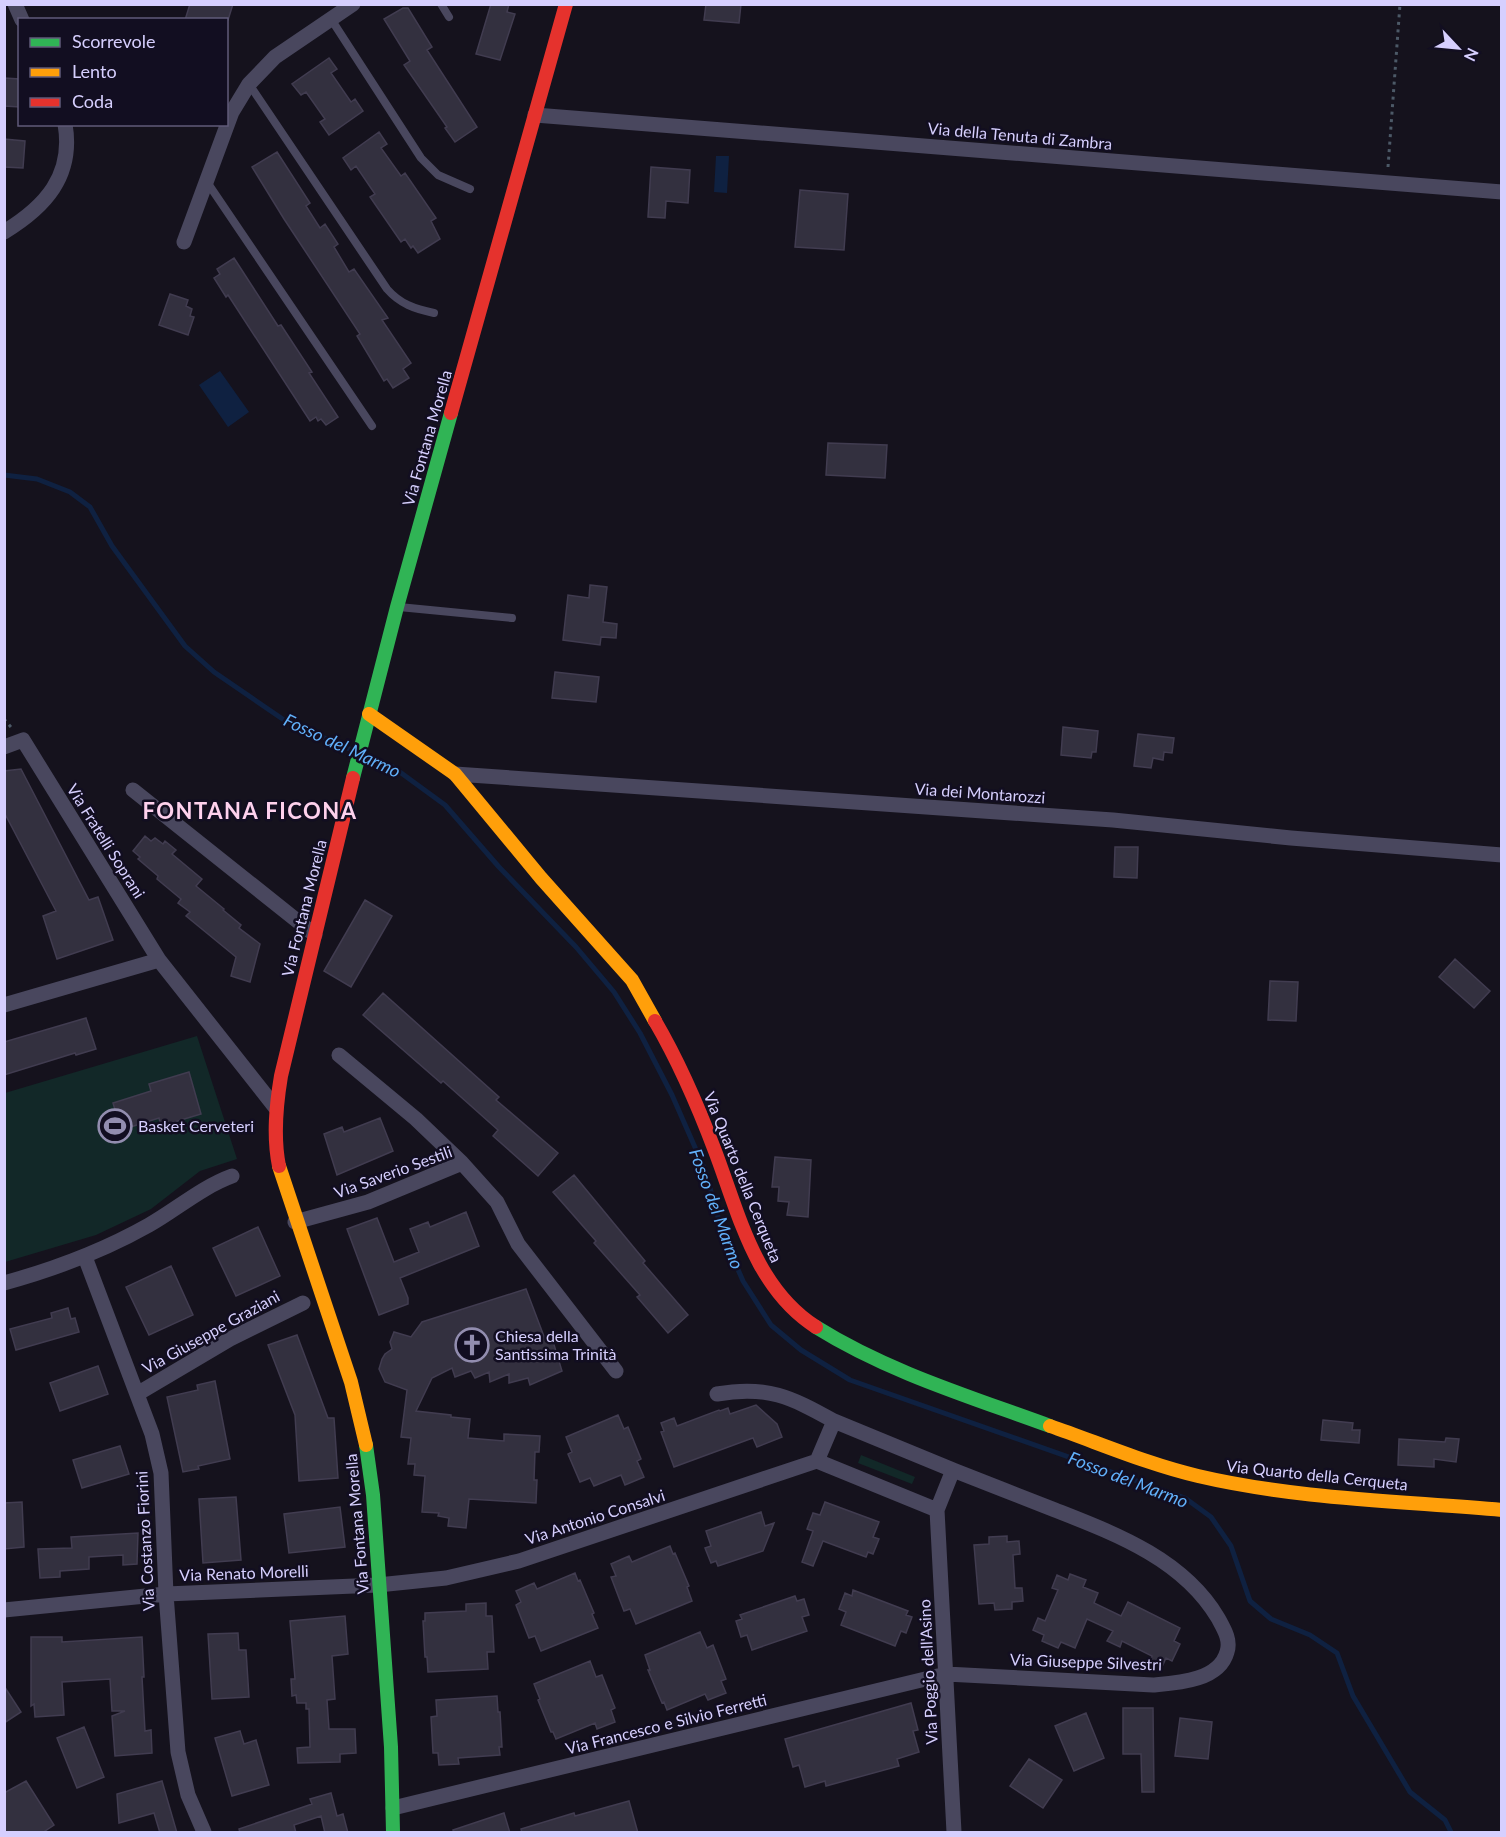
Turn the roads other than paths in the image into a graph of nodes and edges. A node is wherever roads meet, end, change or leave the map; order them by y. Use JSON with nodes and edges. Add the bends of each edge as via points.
{"nodes":[{"id":1,"x":15,"y":4,"type":"edge"},
{"id":2,"x":353,"y":4,"type":"edge"},
{"id":3,"x":441,"y":4,"type":"edge"},
{"id":4,"x":566,"y":4,"type":"edge"},
{"id":5,"x":449,"y":17,"type":"dead end"},
{"id":6,"x":21,"y":18,"type":"edge"},
{"id":7,"x":331,"y":20,"type":"junction"},
{"id":8,"x":249,"y":84,"type":"junction"},
{"id":9,"x":535,"y":115,"type":"junction"},
{"id":10,"x":228,"y":123,"type":"edge"},
{"id":11,"x":65,"y":126,"type":"edge"},
{"id":12,"x":227,"y":126,"type":"edge"},
{"id":13,"x":206,"y":181,"type":"junction"},
{"id":14,"x":470,"y":189,"type":"dead end"},
{"id":15,"x":1502,"y":192,"type":"edge"},
{"id":16,"x":4,"y":232,"type":"edge"},
{"id":17,"x":184,"y":242,"type":"dead end"},
{"id":18,"x":434,"y":314,"type":"dead end"},
{"id":19,"x":372,"y":426,"type":"dead end"},
{"id":20,"x":397,"y":607,"type":"junction"},
{"id":21,"x":512,"y":618,"type":"dead end"},
{"id":22,"x":369,"y":714,"type":"junction"},
{"id":23,"x":13,"y":744,"type":"edge"},
{"id":24,"x":455,"y":774,"type":"junction"},
{"id":25,"x":133,"y":790,"type":"dead end"},
{"id":26,"x":1502,"y":855,"type":"edge"},
{"id":27,"x":315,"y":935,"type":"junction"},
{"id":28,"x":159,"y":960,"type":"junction"},
{"id":29,"x":4,"y":1005,"type":"edge"},
{"id":30,"x":339,"y":1055,"type":"dead end"},
{"id":31,"x":276,"y":1107,"type":"junction"},
{"id":32,"x":462,"y":1163,"type":"junction"},
{"id":33,"x":232,"y":1176,"type":"dead end"},
{"id":34,"x":295,"y":1222,"type":"junction"},
{"id":35,"x":85,"y":1257,"type":"junction"},
{"id":36,"x":4,"y":1283,"type":"edge"},
{"id":37,"x":303,"y":1303,"type":"dead end"},
{"id":38,"x":616,"y":1371,"type":"dead end"},
{"id":39,"x":137,"y":1394,"type":"junction"},
{"id":40,"x":717,"y":1394,"type":"dead end"},
{"id":41,"x":834,"y":1421,"type":"junction"},
{"id":42,"x":818,"y":1461,"type":"junction"},
{"id":43,"x":953,"y":1470,"type":"junction"},
{"id":44,"x":937,"y":1510,"type":"junction"},
{"id":45,"x":1502,"y":1510,"type":"edge"},
{"id":46,"x":378,"y":1586,"type":"junction"},
{"id":47,"x":166,"y":1594,"type":"junction"},
{"id":48,"x":4,"y":1610,"type":"edge"},
{"id":49,"x":946,"y":1674,"type":"junction"},
{"id":50,"x":393,"y":1808,"type":"junction"},
{"id":51,"x":204,"y":1833,"type":"edge"},
{"id":52,"x":393,"y":1833,"type":"edge"},
{"id":53,"x":954,"y":1833,"type":"edge"}],
"edges":[{"from":1,"to":6,"type":"street"},
{"from":2,"to":7,"type":"street"},
{"from":3,"to":5,"type":"lane"},
{"from":4,"to":9,"type":"street","name":"Via Fontana Morella"},
{"from":7,"to":8,"type":"street","via":[[275,57]]},
{"from":7,"to":14,"type":"lane","via":[[421,158],[438,175]]},
{"from":8,"to":10,"type":"street"},
{"from":8,"to":18,"type":"lane","via":[[387,289],[407,306]]},
{"from":9,"to":15,"type":"street","name":"Via della Tenuta di Zambra"},
{"from":9,"to":20,"type":"street","name":"Via Fontana Morella"},
{"from":11,"to":16,"type":"street","via":[[61,173],[52,191],[29,217]]},
{"from":12,"to":13,"type":"street"},
{"from":13,"to":17,"type":"street"},
{"from":13,"to":19,"type":"lane"},
{"from":20,"to":21,"type":"lane"},
{"from":20,"to":22,"type":"street","name":"Via Fontana Morella"},
{"from":22,"to":24,"type":"street","name":"Via Quarto della Cerqueta"},
{"from":22,"to":27,"type":"street","name":"Via Fontana Morella"},
{"from":23,"to":28,"type":"street","name":"Via Fratelli Soprani"},
{"from":24,"to":26,"type":"street","name":"Via dei Montarozzi","via":[[1113,820]]},
{"from":24,"to":45,"type":"street","name":"Via Quarto della Cerqueta","via":[[632,980],[688,1086],[763,1271],[784,1302],[805,1320],[840,1342],[908,1374],[1195,1475],[1273,1489]]},
{"from":25,"to":27,"type":"street"},
{"from":27,"to":31,"type":"street","name":"Via Fontana Morella"},
{"from":28,"to":29,"type":"street"},
{"from":28,"to":31,"type":"street","name":"Via Fratelli Soprani"},
{"from":30,"to":32,"type":"street"},
{"from":31,"to":34,"type":"street","name":"Via Fontana Morella","via":[[277,1158]]},
{"from":32,"to":34,"type":"street","name":"Via Saverio Sestili","via":[[368,1202]]},
{"from":32,"to":38,"type":"street","name":"Via Saverio Sestili","via":[[497,1202],[518,1244]]},
{"from":33,"to":35,"type":"street","via":[[147,1227]]},
{"from":34,"to":46,"type":"street","name":"Via Fontana Morella","via":[[351,1382],[365,1439],[372,1479]]},
{"from":35,"to":36,"type":"street"},
{"from":35,"to":39,"type":"street","name":"Via Costanzo Fiorini"},
{"from":37,"to":39,"type":"street","name":"Via Giuseppe Graziani","via":[[230,1339]]},
{"from":39,"to":47,"type":"street","name":"Via Costanzo Fiorini","via":[[160,1464]]},
{"from":40,"to":41,"type":"street","via":[[752,1390],[775,1394]]},
{"from":41,"to":42,"type":"street"},
{"from":41,"to":43,"type":"street"},
{"from":42,"to":44,"type":"street"},
{"from":42,"to":46,"type":"street","name":"Via Antonio Consalvi","via":[[519,1561],[446,1578]]},
{"from":43,"to":44,"type":"street"},
{"from":43,"to":49,"type":"street","name":"Via Giuseppe Silvestri","via":[[1109,1533],[1154,1556],[1203,1596],[1225,1630],[1228,1646],[1216,1669],[1170,1683]]},
{"from":44,"to":49,"type":"street","name":"Via Poggio dell'Asino"},
{"from":46,"to":47,"type":"street","name":"Via Renato Morelli"},
{"from":46,"to":50,"type":"street","name":"Via Fontana Morella"},
{"from":47,"to":48,"type":"street","name":"Via Renato Morelli"},
{"from":47,"to":51,"type":"street","name":"Via Costanzo Fiorini","via":[[178,1752],[188,1795]]},
{"from":49,"to":50,"type":"street","name":"Via Francesco e Silvio Ferretti"},
{"from":49,"to":53,"type":"street","name":"Via Poggio dell'Asino"},
{"from":50,"to":52,"type":"street","name":"Via Fontana Morella"}]}
